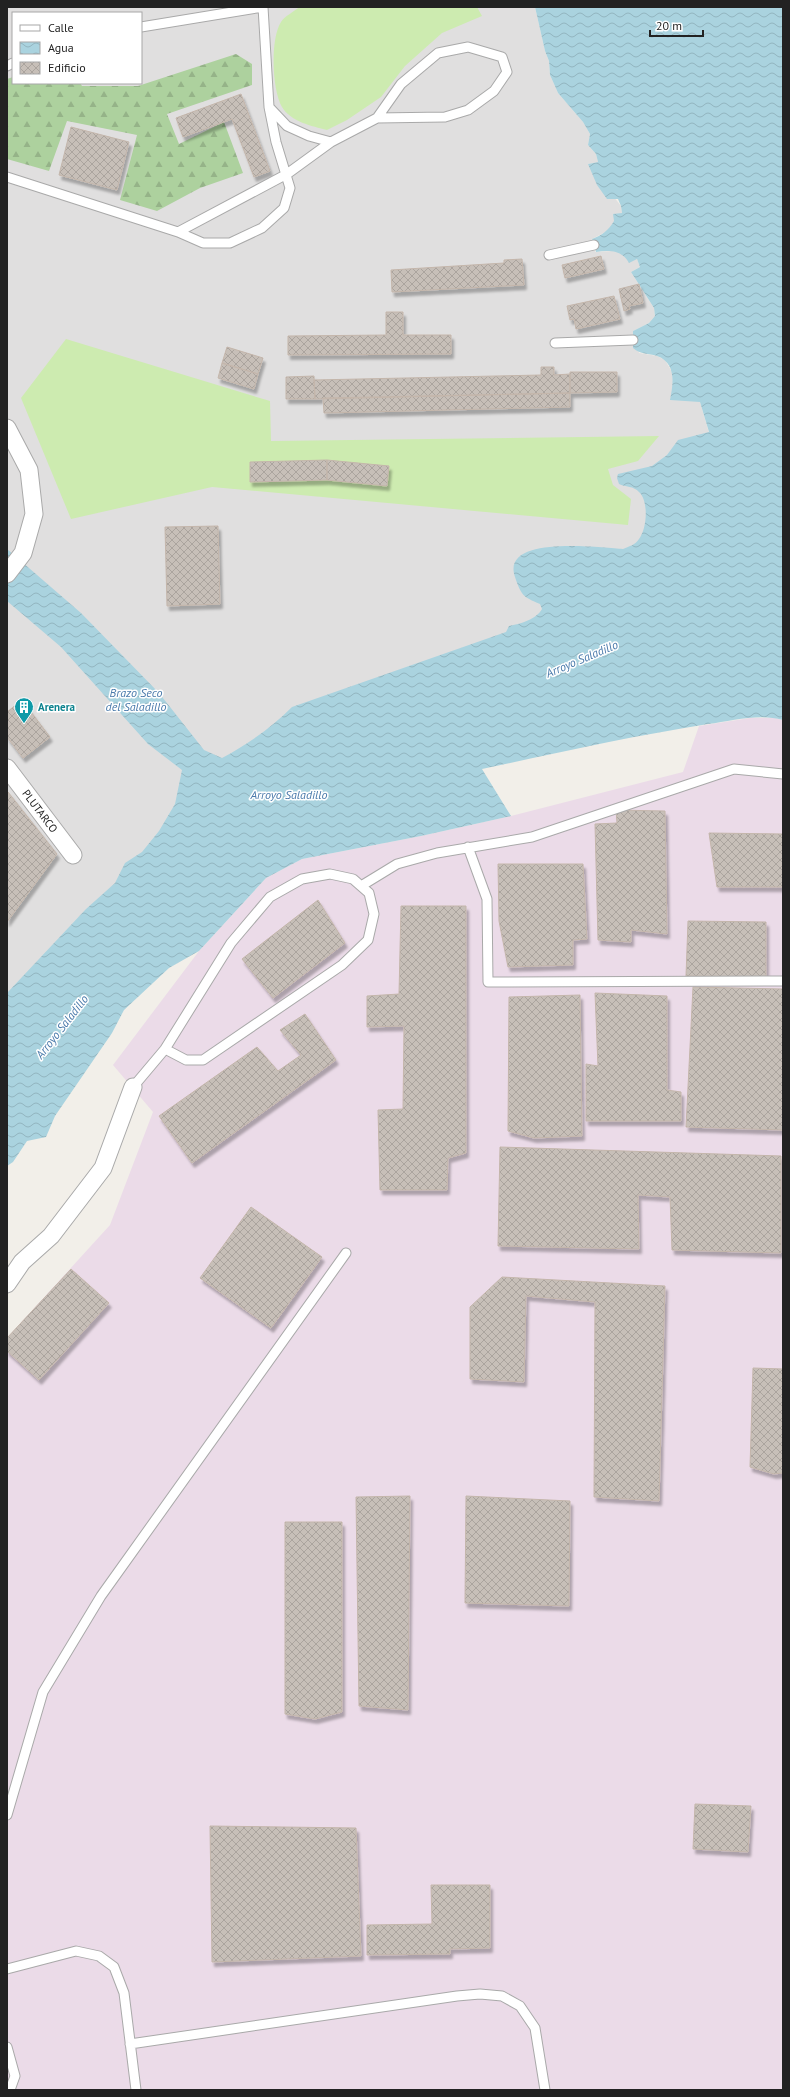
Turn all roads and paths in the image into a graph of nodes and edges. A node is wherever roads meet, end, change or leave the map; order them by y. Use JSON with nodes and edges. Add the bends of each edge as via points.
{"nodes":[{"id":1,"x":263,"y":7,"type":"edge"},
{"id":2,"x":142,"y":27,"type":"edge"},
{"id":3,"x":269,"y":107,"type":"junction"},
{"id":4,"x":377,"y":118,"type":"junction"},
{"id":5,"x":330,"y":142,"type":"junction"},
{"id":6,"x":287,"y":174,"type":"junction"},
{"id":7,"x":7,"y":177,"type":"edge"},
{"id":8,"x":178,"y":232,"type":"junction"},
{"id":9,"x":594,"y":246,"type":"dead end"},
{"id":10,"x":549,"y":255,"type":"dead end"},
{"id":11,"x":633,"y":340,"type":"dead end"},
{"id":12,"x":555,"y":343,"type":"dead end"},
{"id":13,"x":7,"y":428,"type":"edge"},
{"id":14,"x":7,"y":574,"type":"edge"},
{"id":15,"x":7,"y":768,"type":"edge"},
{"id":16,"x":783,"y":774,"type":"edge"},
{"id":17,"x":468,"y":848,"type":"junction"},
{"id":18,"x":73,"y":854,"type":"dead end"},
{"id":19,"x":361,"y":886,"type":"junction"},
{"id":20,"x":783,"y":981,"type":"edge"},
{"id":21,"x":165,"y":1049,"type":"junction"},
{"id":22,"x":133,"y":1088,"type":"joint"},
{"id":23,"x":346,"y":1253,"type":"dead end"},
{"id":24,"x":14,"y":1263,"type":"edge"},
{"id":25,"x":7,"y":1284,"type":"edge"},
{"id":26,"x":7,"y":1815,"type":"edge"},
{"id":27,"x":7,"y":1969,"type":"edge"},
{"id":28,"x":130,"y":2044,"type":"junction"},
{"id":29,"x":7,"y":2047,"type":"edge"},
{"id":30,"x":10,"y":2090,"type":"edge"},
{"id":31,"x":136,"y":2090,"type":"edge"},
{"id":32,"x":545,"y":2090,"type":"edge"}],
"edges":[{"from":1,"to":2,"type":"lane"},
{"from":1,"to":3,"type":"lane"},
{"from":3,"to":5,"type":"lane","via":[[287,126]]},
{"from":3,"to":6,"type":"lane","via":[[276,142]]},
{"from":4,"to":4,"type":"lane","via":[[445,117],[468,110],[494,91],[507,72],[502,56],[468,47],[438,53],[401,84]]},
{"from":4,"to":5,"type":"lane"},
{"from":5,"to":6,"type":"lane"},
{"from":6,"to":8,"type":"lane"},
{"from":6,"to":8,"type":"lane","via":[[290,188],[284,208],[262,228],[230,243],[203,243]]},
{"from":7,"to":8,"type":"lane"},
{"from":9,"to":10,"type":"lane"},
{"from":11,"to":12,"type":"lane"},
{"from":13,"to":14,"type":"street","via":[[29,470],[34,514],[23,553]]},
{"from":15,"to":18,"type":"street","name":"PLUTARCO"},
{"from":16,"to":17,"type":"lane","via":[[734,769],[532,837]]},
{"from":17,"to":19,"type":"lane","via":[[397,864]]},
{"from":17,"to":20,"type":"lane","via":[[487,899],[488,982]]},
{"from":19,"to":21,"type":"lane","via":[[353,879],[330,874],[302,879],[270,897],[231,943]]},
{"from":19,"to":21,"type":"lane","via":[[369,893],[374,914],[370,933],[368,940],[342,965],[203,1060],[186,1060]]},
{"from":21,"to":22,"type":"lane"},
{"from":22,"to":24,"type":"street","via":[[103,1168],[51,1236]]},
{"from":23,"to":26,"type":"lane","via":[[101,1596],[43,1692]]},
{"from":24,"to":25,"type":"street"},
{"from":27,"to":28,"type":"lane","via":[[76,1952],[99,1956],[114,1967],[124,1993]]},
{"from":28,"to":31,"type":"lane"},
{"from":28,"to":32,"type":"lane","via":[[457,1996],[502,1996],[520,2006],[535,2028]]},
{"from":29,"to":30,"type":"lane","via":[[15,2076]]}]}
